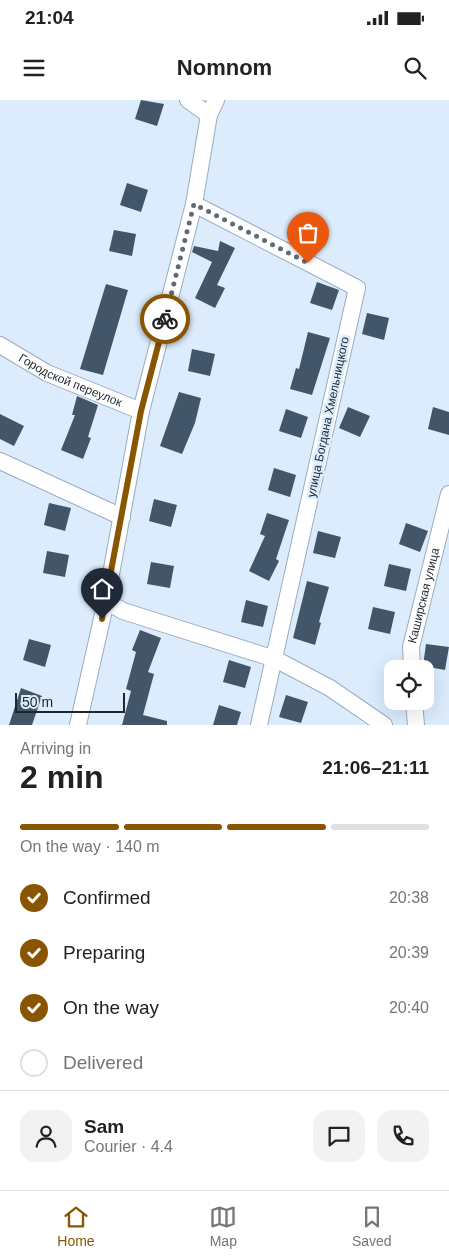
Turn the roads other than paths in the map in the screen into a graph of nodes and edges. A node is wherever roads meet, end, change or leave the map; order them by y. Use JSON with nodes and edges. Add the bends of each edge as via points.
{"nodes":[{"id":1,"x":188,"y":100,"type":"edge"},
{"id":2,"x":212,"y":107,"type":"edge"},
{"id":3,"x":194,"y":204,"type":"junction"},
{"id":4,"x":0,"y":345,"type":"edge"},
{"id":5,"x":141,"y":411,"type":"junction"},
{"id":6,"x":0,"y":461,"type":"edge"},
{"id":7,"x":449,"y":494,"type":"edge"},
{"id":8,"x":122,"y":517,"type":"junction"},
{"id":9,"x":106,"y":601,"type":"junction"},
{"id":10,"x":276,"y":659,"type":"junction"},
{"id":11,"x":412,"y":660,"type":"edge"},
{"id":12,"x":415,"y":710,"type":"edge"},
{"id":13,"x":78,"y":725,"type":"edge"},
{"id":14,"x":259,"y":725,"type":"edge"},
{"id":15,"x":384,"y":725,"type":"edge"},
{"id":16,"x":416,"y":725,"type":"edge"}],
"edges":[{"from":1,"to":2,"type":"street"},
{"from":2,"to":3,"type":"street"},
{"from":3,"to":5,"type":"street"},
{"from":3,"to":10,"type":"street","name":"улица Богдана Хмельницкого","via":[[357,288]]},
{"from":4,"to":5,"type":"street","name":"Городской переулок","via":[[47,373]]},
{"from":5,"to":8,"type":"street"},
{"from":6,"to":8,"type":"street"},
{"from":7,"to":11,"type":"street","name":"Каширская улица","via":[[411,647]]},
{"from":8,"to":9,"type":"street"},
{"from":9,"to":10,"type":"street","via":[[123,611]]},
{"from":9,"to":13,"type":"street"},
{"from":10,"to":14,"type":"street","name":"улица Богдана Хмельницкого"},
{"from":10,"to":15,"type":"street","via":[[330,688]]},
{"from":12,"to":16,"type":"street"}]}
